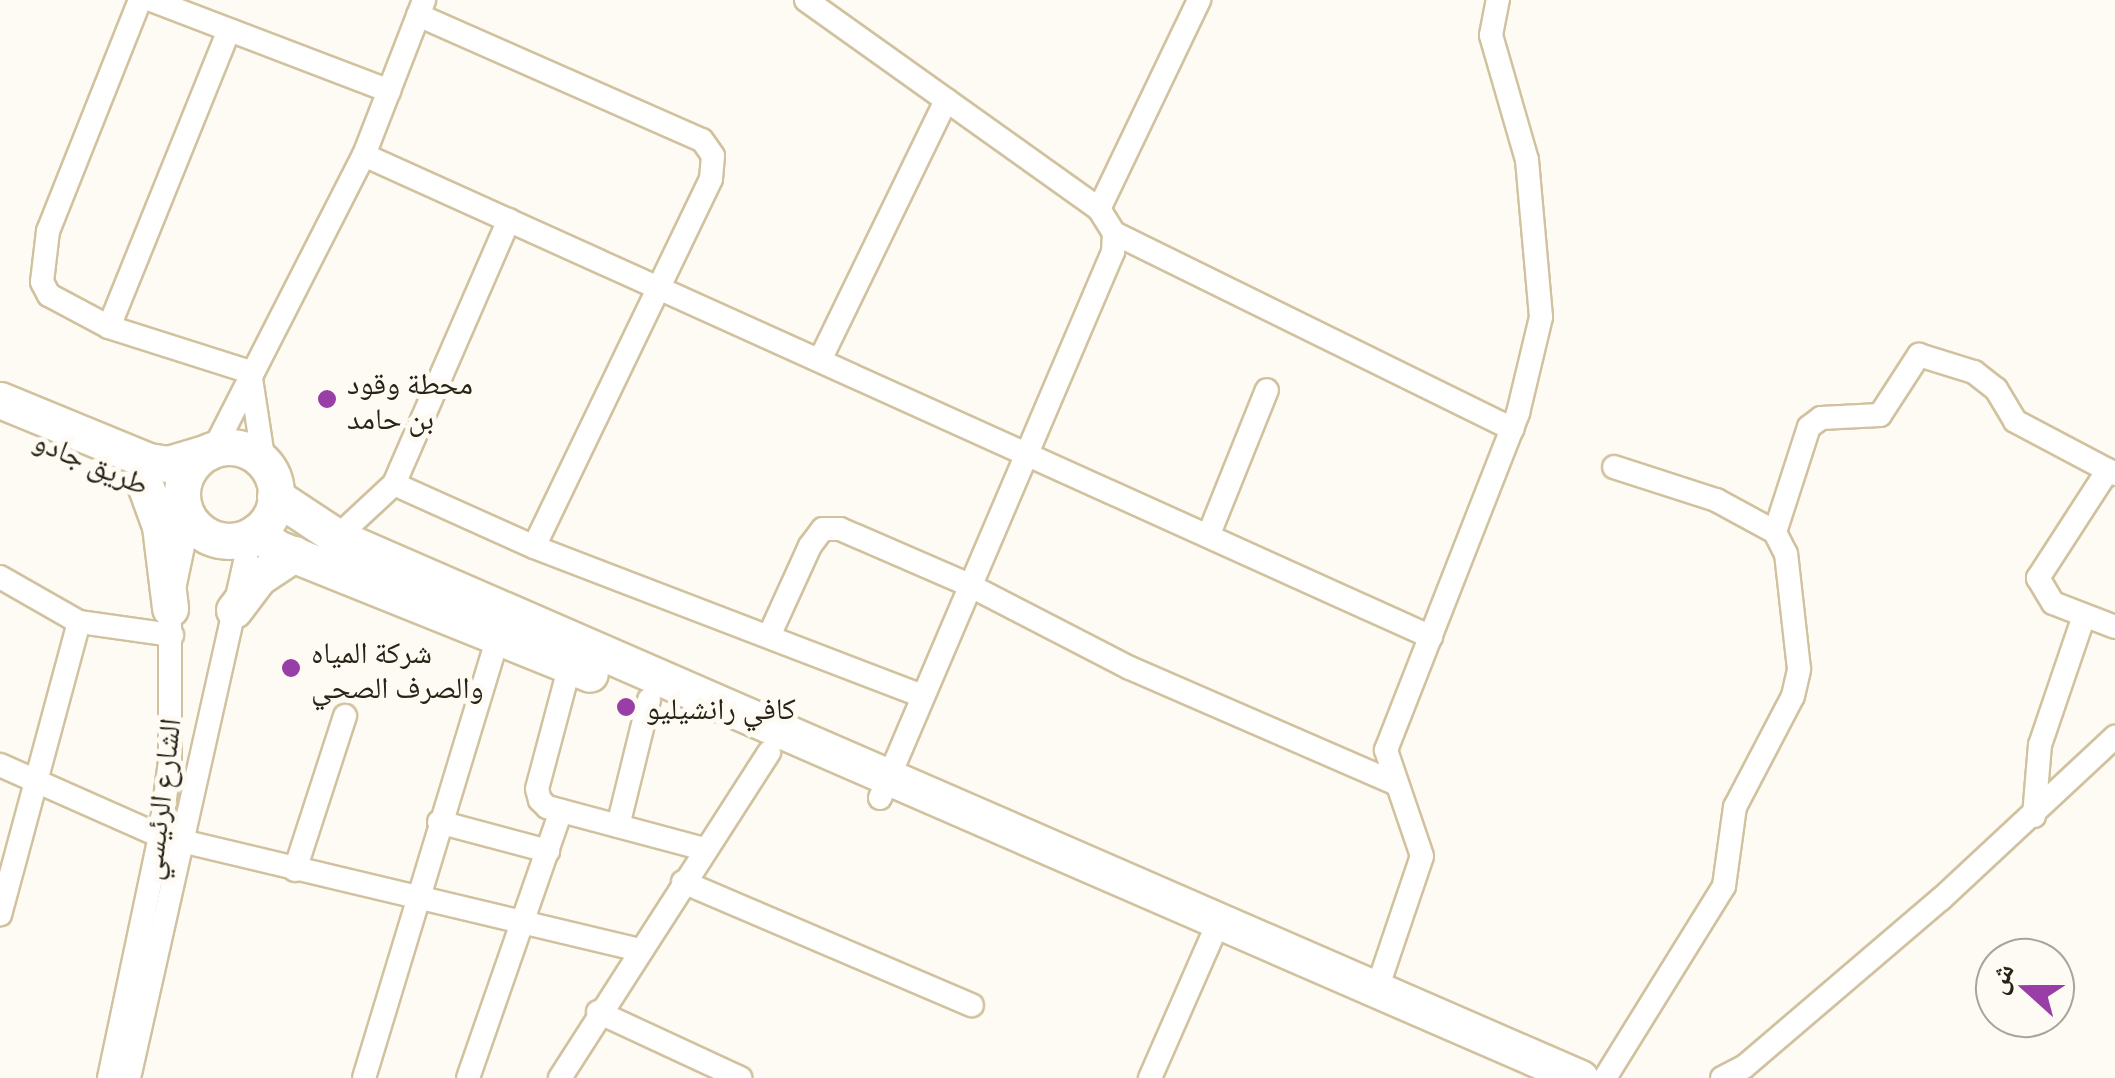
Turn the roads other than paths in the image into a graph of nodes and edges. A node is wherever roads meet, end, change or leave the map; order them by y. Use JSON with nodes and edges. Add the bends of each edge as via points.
{"nodes":[{"id":1,"x":140,"y":0,"type":"edge"},
{"id":2,"x":151,"y":0,"type":"edge"},
{"id":3,"x":806,"y":0,"type":"edge"},
{"id":4,"x":1199,"y":0,"type":"edge"},
{"id":5,"x":1498,"y":0,"type":"edge"},
{"id":6,"x":421,"y":8,"type":"edge"},
{"id":7,"x":229,"y":30,"type":"junction"},
{"id":8,"x":389,"y":91,"type":"junction"},
{"id":9,"x":946,"y":100,"type":"junction"},
{"id":10,"x":364,"y":154,"type":"junction"},
{"id":11,"x":1099,"y":208,"type":"junction"},
{"id":12,"x":509,"y":220,"type":"junction"},
{"id":13,"x":1114,"y":233,"type":"junction"},
{"id":14,"x":660,"y":288,"type":"junction"},
{"id":15,"x":109,"y":327,"type":"junction"},
{"id":16,"x":820,"y":360,"type":"junction"},
{"id":17,"x":250,"y":372,"type":"junction"},
{"id":18,"x":1267,"y":390,"type":"dead end"},
{"id":19,"x":0,"y":400,"type":"edge"},
{"id":20,"x":0,"y":421,"type":"edge"},
{"id":21,"x":1512,"y":429,"type":"junction"},
{"id":22,"x":212,"y":450,"type":"junction"},
{"id":23,"x":1026,"y":452,"type":"junction"},
{"id":24,"x":1614,"y":466,"type":"dead end"},
{"id":25,"x":2112,"y":472,"type":"edge"},
{"id":26,"x":270,"y":480,"type":"junction"},
{"id":27,"x":144,"y":482,"type":"junction"},
{"id":28,"x":394,"y":484,"type":"junction"},
{"id":29,"x":186,"y":510,"type":"junction"},
{"id":30,"x":1775,"y":532,"type":"junction"},
{"id":31,"x":254,"y":533,"type":"junction"},
{"id":32,"x":1208,"y":534,"type":"junction"},
{"id":33,"x":337,"y":537,"type":"junction"},
{"id":34,"x":534,"y":547,"type":"junction"},
{"id":35,"x":294,"y":554,"type":"junction"},
{"id":36,"x":0,"y":576,"type":"edge"},
{"id":37,"x":967,"y":584,"type":"junction"},
{"id":38,"x":234,"y":610,"type":"junction"},
{"id":39,"x":2083,"y":619,"type":"junction"},
{"id":40,"x":79,"y":622,"type":"junction"},
{"id":41,"x":171,"y":622,"type":"junction"},
{"id":42,"x":2115,"y":627,"type":"edge"},
{"id":43,"x":499,"y":635,"type":"junction"},
{"id":44,"x":769,"y":636,"type":"junction"},
{"id":45,"x":1431,"y":637,"type":"junction"},
{"id":46,"x":570,"y":665,"type":"junction"},
{"id":47,"x":922,"y":696,"type":"junction"},
{"id":48,"x":649,"y":700,"type":"junction"},
{"id":49,"x":345,"y":716,"type":"dead end"},
{"id":50,"x":2115,"y":737,"type":"edge"},
{"id":51,"x":769,"y":752,"type":"junction"},
{"id":52,"x":0,"y":766,"type":"edge"},
{"id":53,"x":38,"y":779,"type":"junction"},
{"id":54,"x":1395,"y":783,"type":"junction"},
{"id":55,"x":884,"y":788,"type":"junction"},
{"id":56,"x":561,"y":811,"type":"junction"},
{"id":57,"x":2034,"y":816,"type":"junction"},
{"id":58,"x":439,"y":822,"type":"junction"},
{"id":59,"x":618,"y":826,"type":"junction"},
{"id":60,"x":171,"y":839,"type":"junction"},
{"id":61,"x":704,"y":850,"type":"junction"},
{"id":62,"x":548,"y":851,"type":"junction"},
{"id":63,"x":296,"y":870,"type":"junction"},
{"id":64,"x":683,"y":882,"type":"junction"},
{"id":65,"x":417,"y":900,"type":"junction"},
{"id":66,"x":0,"y":915,"type":"edge"},
{"id":67,"x":524,"y":924,"type":"junction"},
{"id":68,"x":1211,"y":939,"type":"junction"},
{"id":69,"x":638,"y":950,"type":"junction"},
{"id":70,"x":1377,"y":990,"type":"junction"},
{"id":71,"x":972,"y":1005,"type":"dead end"},
{"id":72,"x":598,"y":1012,"type":"junction"},
{"id":73,"x":1741,"y":1073,"type":"edge"},
{"id":74,"x":565,"y":1076,"type":"edge"},
{"id":75,"x":1154,"y":1077,"type":"edge"},
{"id":76,"x":108,"y":1078,"type":"edge"},
{"id":77,"x":129,"y":1078,"type":"edge"},
{"id":78,"x":364,"y":1078,"type":"edge"},
{"id":79,"x":468,"y":1078,"type":"edge"},
{"id":80,"x":740,"y":1078,"type":"edge"},
{"id":81,"x":1524,"y":1078,"type":"edge"},
{"id":82,"x":1580,"y":1078,"type":"edge"},
{"id":83,"x":1605,"y":1078,"type":"edge"},
{"id":84,"x":1722,"y":1078,"type":"edge"}],
"edges":[{"from":1,"to":15,"type":"street","via":[[43,257],[48,296]]},
{"from":2,"to":7,"type":"street"},
{"from":3,"to":9,"type":"street"},
{"from":4,"to":11,"type":"street"},
{"from":5,"to":21,"type":"street","via":[[1491,36],[1527,160],[1541,317]]},
{"from":6,"to":8,"type":"street"},
{"from":6,"to":14,"type":"street","via":[[702,140],[713,156],[710,179]]},
{"from":7,"to":8,"type":"street"},
{"from":7,"to":15,"type":"street"},
{"from":8,"to":10,"type":"street"},
{"from":9,"to":11,"type":"street"},
{"from":9,"to":16,"type":"street"},
{"from":10,"to":12,"type":"street"},
{"from":10,"to":17,"type":"street"},
{"from":11,"to":13,"type":"street"},
{"from":12,"to":14,"type":"street"},
{"from":12,"to":28,"type":"street"},
{"from":13,"to":21,"type":"street"},
{"from":13,"to":23,"type":"street","via":[[1113,252]]},
{"from":14,"to":16,"type":"street"},
{"from":14,"to":34,"type":"street"},
{"from":15,"to":17,"type":"street"},
{"from":16,"to":23,"type":"street"},
{"from":17,"to":22,"type":"street"},
{"from":17,"to":26,"type":"street"},
{"from":18,"to":32,"type":"street"},
{"from":19,"to":22,"type":"highway","name":"طريق جادو","via":[[149,461],[168,464]]},
{"from":20,"to":27,"type":"highway","name":"طريق جادو"},
{"from":21,"to":45,"type":"street"},
{"from":22,"to":26,"type":"highway","via":[[247,451]]},
{"from":22,"to":29,"type":"highway","via":[[189,469]]},
{"from":23,"to":32,"type":"street"},
{"from":23,"to":37,"type":"street"},
{"from":24,"to":30,"type":"street","via":[[1716,500]]},
{"from":25,"to":30,"type":"street","via":[[2014,421],[1988,380],[1920,355],[1905,370],[1890,408],[1821,418],[1808,427]]},
{"from":25,"to":39,"type":"street","via":[[2038,578],[2053,604]]},
{"from":26,"to":31,"type":"highway"},
{"from":26,"to":33,"type":"highway"},
{"from":27,"to":29,"type":"highway","name":"طريق جادو"},
{"from":27,"to":41,"type":"highway","via":[[160,526]]},
{"from":28,"to":33,"type":"street"},
{"from":28,"to":34,"type":"street"},
{"from":29,"to":31,"type":"highway","via":[[216,539]]},
{"from":29,"to":41,"type":"street","name":"الشارع الرئيسي"},
{"from":30,"to":83,"type":"street","via":[[1786,554],[1800,643],[1793,696],[1743,786],[1724,886]]},
{"from":31,"to":35,"type":"highway"},
{"from":31,"to":38,"type":"street","name":"الشارع الرئيسي"},
{"from":32,"to":45,"type":"street"},
{"from":33,"to":55,"type":"highway"},
{"from":34,"to":44,"type":"street"},
{"from":35,"to":38,"type":"highway","via":[[259,577]]},
{"from":35,"to":43,"type":"highway"},
{"from":36,"to":40,"type":"street"},
{"from":37,"to":44,"type":"street","via":[[840,529],[823,529]]},
{"from":37,"to":47,"type":"street"},
{"from":37,"to":54,"type":"street","via":[[1130,668]]},
{"from":38,"to":60,"type":"street","name":"الشارع الرئيسي"},
{"from":39,"to":42,"type":"street"},
{"from":39,"to":57,"type":"street","via":[[2040,745]]},
{"from":40,"to":41,"type":"street"},
{"from":40,"to":53,"type":"street"},
{"from":41,"to":60,"type":"street","name":"الشارع الرئيسي"},
{"from":43,"to":46,"type":"highway"},
{"from":43,"to":58,"type":"street"},
{"from":44,"to":47,"type":"street"},
{"from":45,"to":54,"type":"street","via":[[1386,750]]},
{"from":46,"to":48,"type":"highway"},
{"from":46,"to":56,"type":"street","via":[[537,790],[546,808]]},
{"from":47,"to":55,"type":"street"},
{"from":48,"to":51,"type":"highway"},
{"from":48,"to":59,"type":"street"},
{"from":49,"to":63,"type":"street"},
{"from":50,"to":57,"type":"street"},
{"from":51,"to":55,"type":"highway"},
{"from":51,"to":61,"type":"street"},
{"from":52,"to":53,"type":"street"},
{"from":53,"to":60,"type":"street"},
{"from":53,"to":66,"type":"street"},
{"from":54,"to":70,"type":"street","via":[[1422,856]]},
{"from":55,"to":68,"type":"highway"},
{"from":55,"to":70,"type":"highway"},
{"from":56,"to":59,"type":"street"},
{"from":56,"to":62,"type":"street"},
{"from":57,"to":73,"type":"street"},
{"from":58,"to":62,"type":"street"},
{"from":58,"to":65,"type":"street"},
{"from":59,"to":61,"type":"street"},
{"from":60,"to":63,"type":"street"},
{"from":60,"to":76,"type":"street","name":"الشارع الرئيسي"},
{"from":60,"to":77,"type":"street","name":"الشارع الرئيسي"},
{"from":61,"to":64,"type":"street"},
{"from":62,"to":67,"type":"street"},
{"from":63,"to":65,"type":"street"},
{"from":64,"to":69,"type":"street"},
{"from":64,"to":71,"type":"street"},
{"from":65,"to":67,"type":"street"},
{"from":65,"to":78,"type":"street"},
{"from":67,"to":69,"type":"street"},
{"from":67,"to":79,"type":"street"},
{"from":68,"to":75,"type":"street"},
{"from":68,"to":81,"type":"highway"},
{"from":69,"to":72,"type":"street"},
{"from":70,"to":82,"type":"highway"},
{"from":72,"to":74,"type":"street"},
{"from":72,"to":80,"type":"street"},
{"from":73,"to":84,"type":"street"}]}
